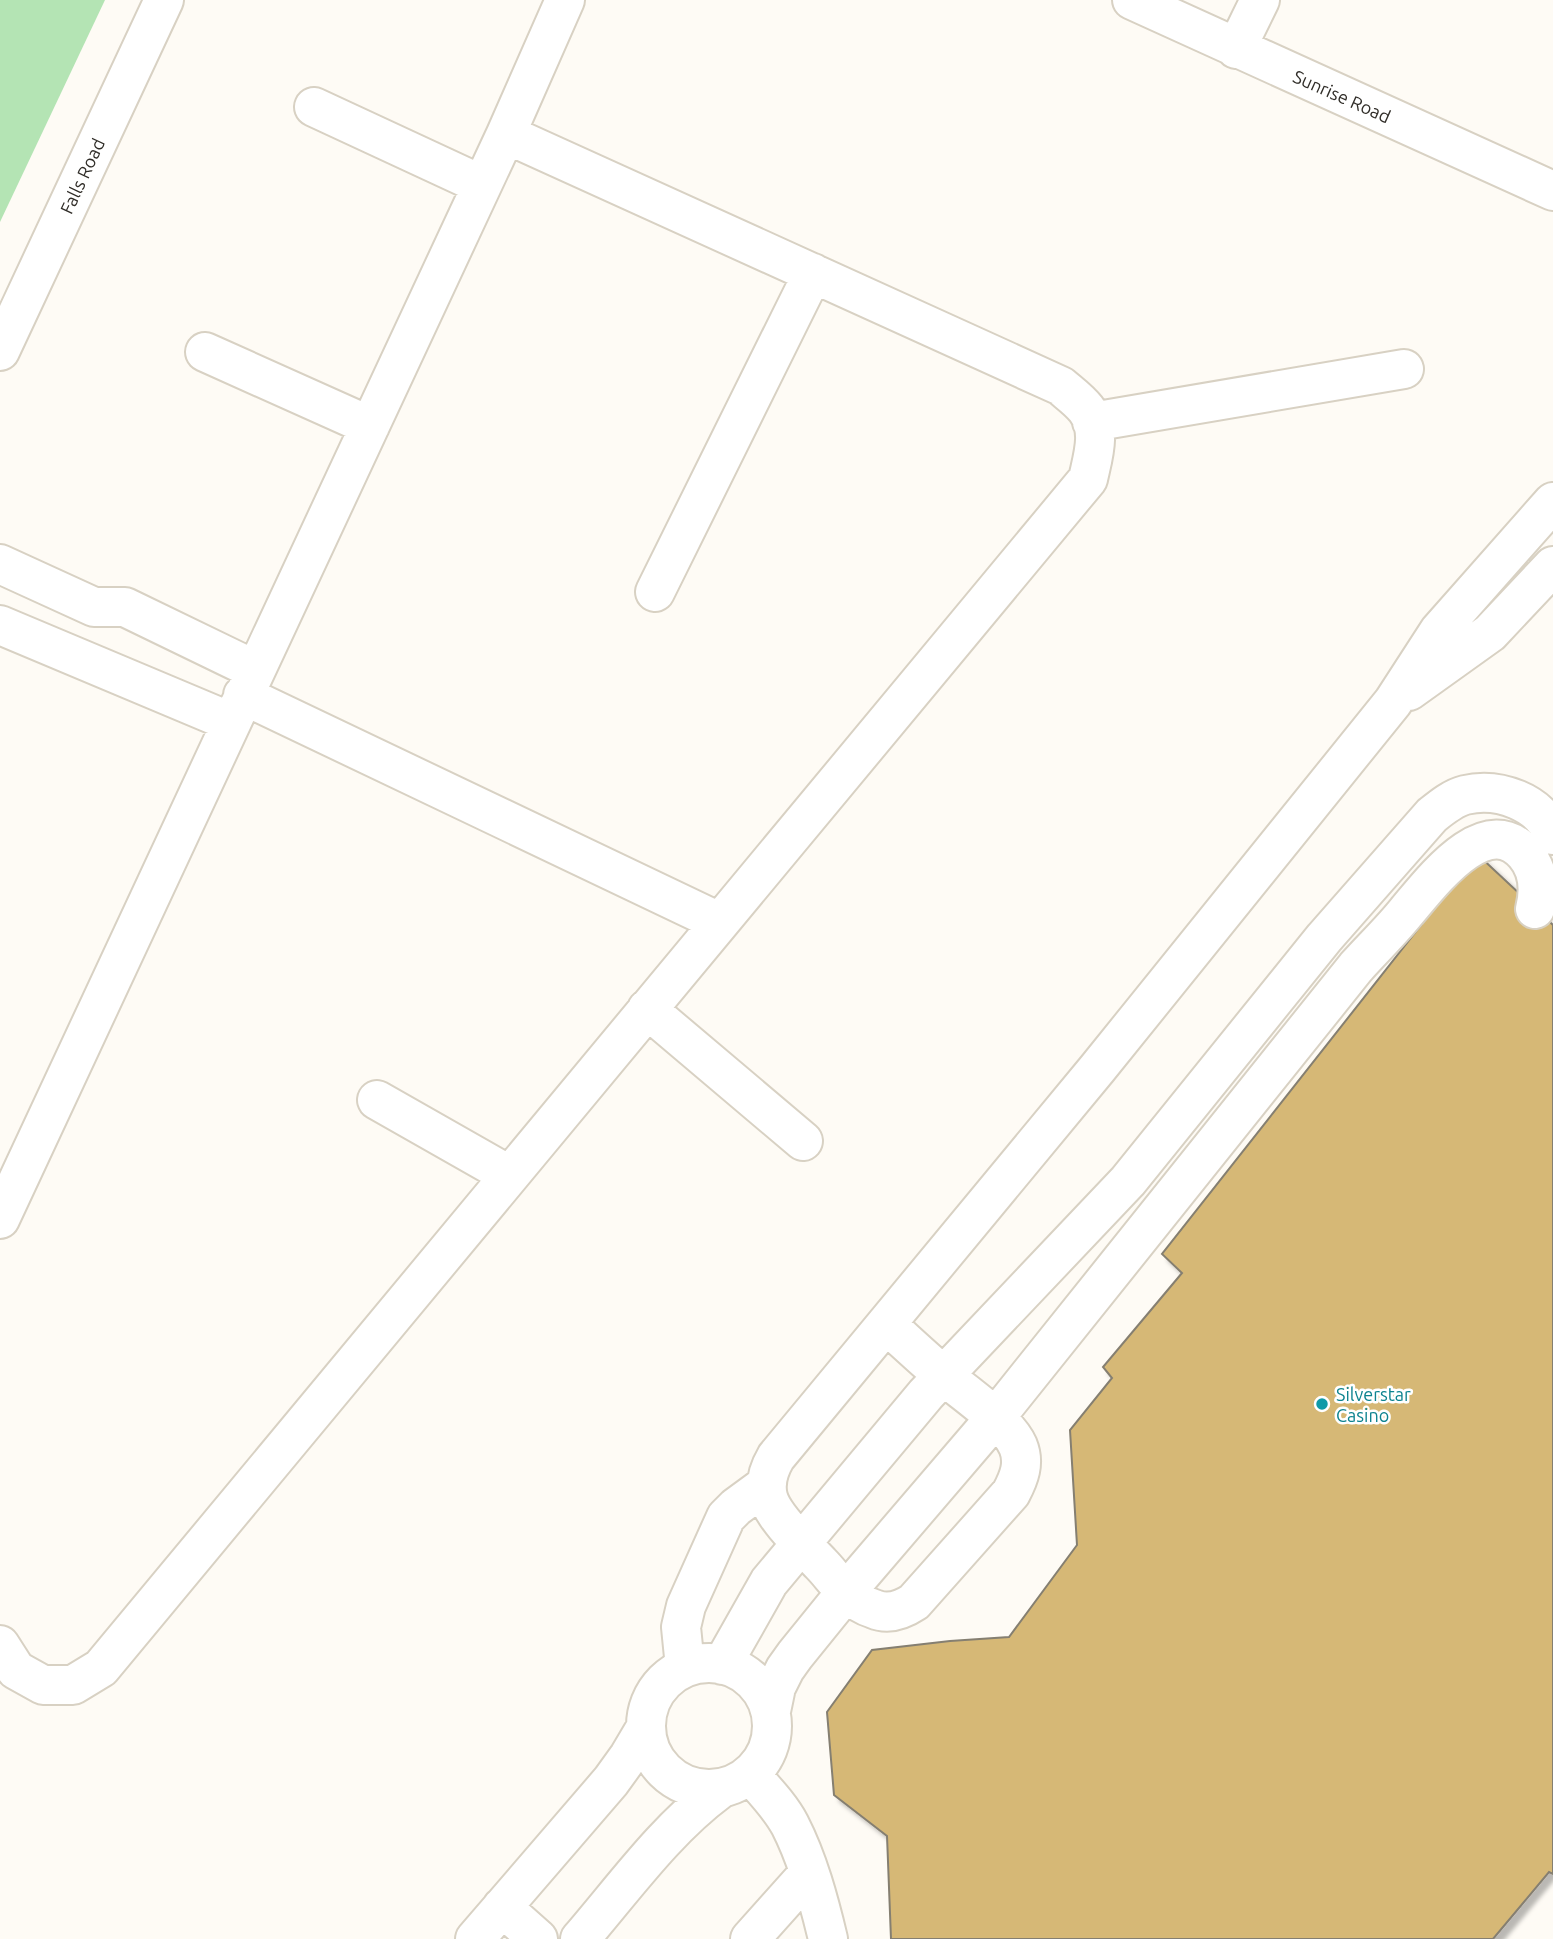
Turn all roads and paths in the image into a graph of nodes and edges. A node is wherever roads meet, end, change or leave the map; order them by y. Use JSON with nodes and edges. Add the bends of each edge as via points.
{"nodes":[{"id":1,"x":164,"y":0,"type":"edge"},
{"id":2,"x":565,"y":0,"type":"edge"},
{"id":3,"x":1132,"y":0,"type":"edge"},
{"id":4,"x":1260,"y":0,"type":"edge"},
{"id":5,"x":1189,"y":12,"type":"edge"},
{"id":6,"x":1236,"y":48,"type":"junction"},
{"id":7,"x":314,"y":107,"type":"dead end"},
{"id":8,"x":506,"y":134,"type":"junction"},
{"id":9,"x":482,"y":185,"type":"junction"},
{"id":10,"x":1553,"y":191,"type":"edge"},
{"id":11,"x":813,"y":273,"type":"junction"},
{"id":12,"x":0,"y":351,"type":"edge"},
{"id":13,"x":205,"y":352,"type":"dead end"},
{"id":14,"x":1404,"y":369,"type":"dead end"},
{"id":15,"x":1092,"y":422,"type":"junction"},
{"id":16,"x":370,"y":426,"type":"junction"},
{"id":17,"x":1553,"y":502,"type":"edge"},
{"id":18,"x":0,"y":564,"type":"edge"},
{"id":19,"x":1553,"y":566,"type":"edge"},
{"id":20,"x":655,"y":592,"type":"dead end"},
{"id":21,"x":91,"y":606,"type":"junction"},
{"id":22,"x":0,"y":625,"type":"edge"},
{"id":23,"x":70,"y":655,"type":"junction"},
{"id":24,"x":243,"y":696,"type":"junction"},
{"id":25,"x":1393,"y":702,"type":"junction"},
{"id":26,"x":1553,"y":835,"type":"edge"},
{"id":27,"x":1546,"y":917,"type":"edge"},
{"id":28,"x":719,"y":922,"type":"junction"},
{"id":29,"x":1324,"y":938,"type":"junction"},
{"id":30,"x":1365,"y":974,"type":"junction"},
{"id":31,"x":647,"y":1009,"type":"junction"},
{"id":32,"x":377,"y":1100,"type":"dead end"},
{"id":33,"x":803,"y":1141,"type":"dead end"},
{"id":34,"x":509,"y":1175,"type":"junction"},
{"id":35,"x":1128,"y":1181,"type":"junction"},
{"id":36,"x":0,"y":1219,"type":"edge"},
{"id":37,"x":1171,"y":1219,"type":"junction"},
{"id":38,"x":886,"y":1324,"type":"junction"},
{"id":39,"x":943,"y":1375,"type":"junction"},
{"id":40,"x":995,"y":1418,"type":"junction"},
{"id":41,"x":766,"y":1485,"type":"junction"},
{"id":42,"x":802,"y":1543,"type":"junction"},
{"id":43,"x":846,"y":1592,"type":"junction"},
{"id":44,"x":0,"y":1645,"type":"edge"},
{"id":45,"x":703,"y":1666,"type":"junction"},
{"id":46,"x":771,"y":1710,"type":"junction"},
{"id":47,"x":645,"y":1729,"type":"junction"},
{"id":48,"x":735,"y":1782,"type":"junction"},
{"id":49,"x":808,"y":1873,"type":"junction"},
{"id":50,"x":502,"y":1906,"type":"junction"},
{"id":51,"x":475,"y":1939,"type":"edge"},
{"id":52,"x":538,"y":1939,"type":"edge"},
{"id":53,"x":580,"y":1939,"type":"edge"},
{"id":54,"x":750,"y":1939,"type":"edge"},
{"id":55,"x":828,"y":1939,"type":"edge"}],
"edges":[{"from":1,"to":12,"type":"street","name":"Falls Road"},
{"from":2,"to":8,"type":"street"},
{"from":3,"to":5,"type":"street","name":"Sunrise Road"},
{"from":4,"to":6,"type":"street"},
{"from":5,"to":6,"type":"street","name":"Sunrise Road"},
{"from":6,"to":10,"type":"street","name":"Sunrise Road"},
{"from":7,"to":9,"type":"street"},
{"from":8,"to":9,"type":"street"},
{"from":8,"to":11,"type":"street"},
{"from":9,"to":16,"type":"street"},
{"from":11,"to":15,"type":"street","via":[[1060,386],[1086,409]]},
{"from":11,"to":20,"type":"street"},
{"from":13,"to":16,"type":"street"},
{"from":14,"to":15,"type":"street"},
{"from":15,"to":28,"type":"street","via":[[1096,445],[1088,479]]},
{"from":16,"to":24,"type":"street"},
{"from":17,"to":25,"type":"street","via":[[1439,631]]},
{"from":18,"to":21,"type":"street"},
{"from":19,"to":25,"type":"street","via":[[1490,633]]},
{"from":21,"to":23,"type":"street"},
{"from":21,"to":24,"type":"street","via":[[125,607]]},
{"from":22,"to":23,"type":"street"},
{"from":23,"to":24,"type":"street"},
{"from":24,"to":28,"type":"street"},
{"from":24,"to":36,"type":"street"},
{"from":25,"to":38,"type":"street"},
{"from":26,"to":29,"type":"street","via":[[1535,810],[1518,800],[1499,794],[1462,796],[1432,815]]},
{"from":27,"to":30,"type":"street","via":[[1533,863],[1521,849],[1499,839],[1479,843],[1434,878]]},
{"from":28,"to":31,"type":"street"},
{"from":29,"to":30,"type":"street"},
{"from":29,"to":35,"type":"street"},
{"from":30,"to":37,"type":"street"},
{"from":31,"to":33,"type":"street"},
{"from":31,"to":34,"type":"street"},
{"from":32,"to":34,"type":"street"},
{"from":34,"to":44,"type":"street","via":[[101,1668],[73,1685],[43,1685],[16,1670]]},
{"from":35,"to":37,"type":"street"},
{"from":35,"to":39,"type":"street"},
{"from":37,"to":40,"type":"street"},
{"from":38,"to":39,"type":"street"},
{"from":38,"to":41,"type":"street","via":[[776,1457]]},
{"from":39,"to":40,"type":"street"},
{"from":39,"to":42,"type":"street"},
{"from":40,"to":43,"type":"street"},
{"from":40,"to":43,"type":"street","via":[[1017,1446],[1021,1462],[1011,1493],[904,1609],[875,1610]]},
{"from":41,"to":42,"type":"street","via":[[777,1515]]},
{"from":41,"to":45,"type":"street","via":[[726,1517],[686,1606],[681,1628]]},
{"from":42,"to":43,"type":"street"},
{"from":42,"to":45,"type":"street"},
{"from":43,"to":46,"type":"street","via":[[785,1670]]},
{"from":45,"to":46,"type":"street","via":[[740,1670],[759,1686]]},
{"from":45,"to":47,"type":"street","via":[[661,1683],[648,1706]]},
{"from":46,"to":48,"type":"street","via":[[772,1739],[762,1761]]},
{"from":47,"to":48,"type":"street","via":[[652,1756],[669,1777],[694,1789]]},
{"from":47,"to":50,"type":"street","via":[[611,1781]]},
{"from":48,"to":49,"type":"street","via":[[776,1803]]},
{"from":48,"to":53,"type":"street","via":[[695,1808]]},
{"from":49,"to":54,"type":"street"},
{"from":49,"to":55,"type":"street"},
{"from":50,"to":51,"type":"street"},
{"from":50,"to":52,"type":"street"}]}
